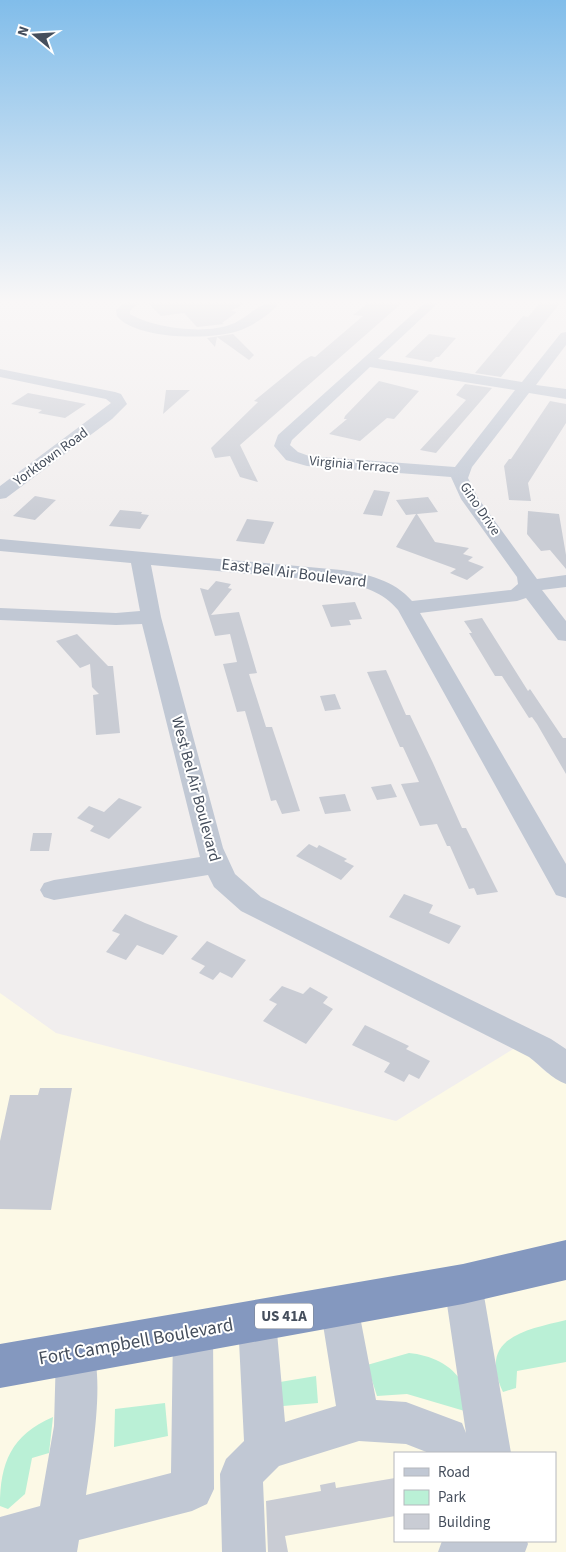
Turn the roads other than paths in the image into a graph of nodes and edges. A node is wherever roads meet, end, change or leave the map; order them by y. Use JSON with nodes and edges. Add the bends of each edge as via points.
{"nodes":[{"id":1,"x":12,"y":375,"type":"edge"},
{"id":2,"x":352,"y":375,"type":"edge"},
{"id":3,"x":450,"y":375,"type":"edge"},
{"id":4,"x":536,"y":375,"type":"edge"},
{"id":5,"x":527,"y":388,"type":"junction"},
{"id":6,"x":566,"y":394,"type":"edge"},
{"id":7,"x":460,"y":473,"type":"junction"},
{"id":8,"x":0,"y":494,"type":"edge"},
{"id":9,"x":0,"y":545,"type":"edge"},
{"id":10,"x":140,"y":557,"type":"junction"},
{"id":11,"x":566,"y":581,"type":"edge"},
{"id":12,"x":528,"y":586,"type":"junction"},
{"id":13,"x":407,"y":608,"type":"junction"},
{"id":14,"x":0,"y":614,"type":"edge"},
{"id":15,"x":151,"y":617,"type":"junction"},
{"id":16,"x":566,"y":635,"type":"edge"},
{"id":17,"x":216,"y":864,"type":"junction"},
{"id":18,"x":566,"y":888,"type":"edge"},
{"id":19,"x":54,"y":890,"type":"dead end"},
{"id":20,"x":564,"y":1063,"type":"edge"},
{"id":21,"x":566,"y":1260,"type":"edge"},
{"id":22,"x":463,"y":1284,"type":"junction"},
{"id":23,"x":339,"y":1306,"type":"junction"},
{"id":24,"x":256,"y":1321,"type":"junction"},
{"id":25,"x":193,"y":1332,"type":"junction"},
{"id":26,"x":76,"y":1353,"type":"junction"},
{"id":27,"x":0,"y":1369,"type":"edge"},
{"id":28,"x":358,"y":1420,"type":"junction"},
{"id":29,"x":266,"y":1449,"type":"junction"},
{"id":30,"x":450,"y":1452,"type":"edge"},
{"id":31,"x":490,"y":1452,"type":"edge"},
{"id":32,"x":57,"y":1538,"type":"edge"},
{"id":33,"x":0,"y":1539,"type":"edge"},
{"id":34,"x":244,"y":1552,"type":"edge"}],
"edges":[{"from":1,"to":8,"type":"street","name":"Yorktown Road","via":[[110,395],[116,397],[119,404]]},
{"from":2,"to":7,"type":"street","name":"Virginia Terrace","via":[[284,438],[281,442],[284,449],[299,459],[316,463]]},
{"from":3,"to":5,"type":"street"},
{"from":4,"to":5,"type":"street","name":"Gino Drive"},
{"from":5,"to":6,"type":"street"},
{"from":5,"to":7,"type":"street","name":"Gino Drive"},
{"from":7,"to":12,"type":"street","name":"Gino Drive","via":[[460,484],[527,577]]},
{"from":9,"to":10,"type":"street","name":"East Bel Air Boulevard"},
{"from":10,"to":13,"type":"street","name":"East Bel Air Boulevard","via":[[356,578],[382,586]]},
{"from":10,"to":15,"type":"street","name":"West Bel Air Boulevard"},
{"from":11,"to":12,"type":"street"},
{"from":12,"to":13,"type":"street","via":[[517,595]]},
{"from":12,"to":16,"type":"street","name":"Gino Drive"},
{"from":13,"to":18,"type":"street","name":"East Bel Air Boulevard"},
{"from":14,"to":15,"type":"street","via":[[116,619]]},
{"from":15,"to":17,"type":"street","name":"West Bel Air Boulevard"},
{"from":17,"to":19,"type":"street"},
{"from":17,"to":20,"type":"street","name":"West Bel Air Boulevard","via":[[224,880],[251,904],[540,1048]]},
{"from":21,"to":22,"type":"highway","name":"Fort Campbell Boulevard","number":"US 41A"},
{"from":22,"to":23,"type":"highway","name":"Fort Campbell Boulevard","number":"US 41A"},
{"from":22,"to":31,"type":"street"},
{"from":23,"to":24,"type":"highway","name":"Fort Campbell Boulevard","number":"US 41A"},
{"from":23,"to":28,"type":"street"},
{"from":24,"to":25,"type":"highway","name":"Fort Campbell Boulevard","number":"US 41A"},
{"from":24,"to":29,"type":"street"},
{"from":25,"to":26,"type":"highway","name":"Fort Campbell Boulevard","number":"US 41A"},
{"from":25,"to":32,"type":"street","via":[[192,1489]]},
{"from":26,"to":27,"type":"highway","name":"Fort Campbell Boulevard","number":"US 41A"},
{"from":26,"to":32,"type":"street","via":[[75,1426]]},
{"from":28,"to":29,"type":"street"},
{"from":28,"to":30,"type":"street","via":[[406,1423],[447,1438]]},
{"from":29,"to":34,"type":"street","via":[[241,1474]]},
{"from":32,"to":33,"type":"street"}]}
